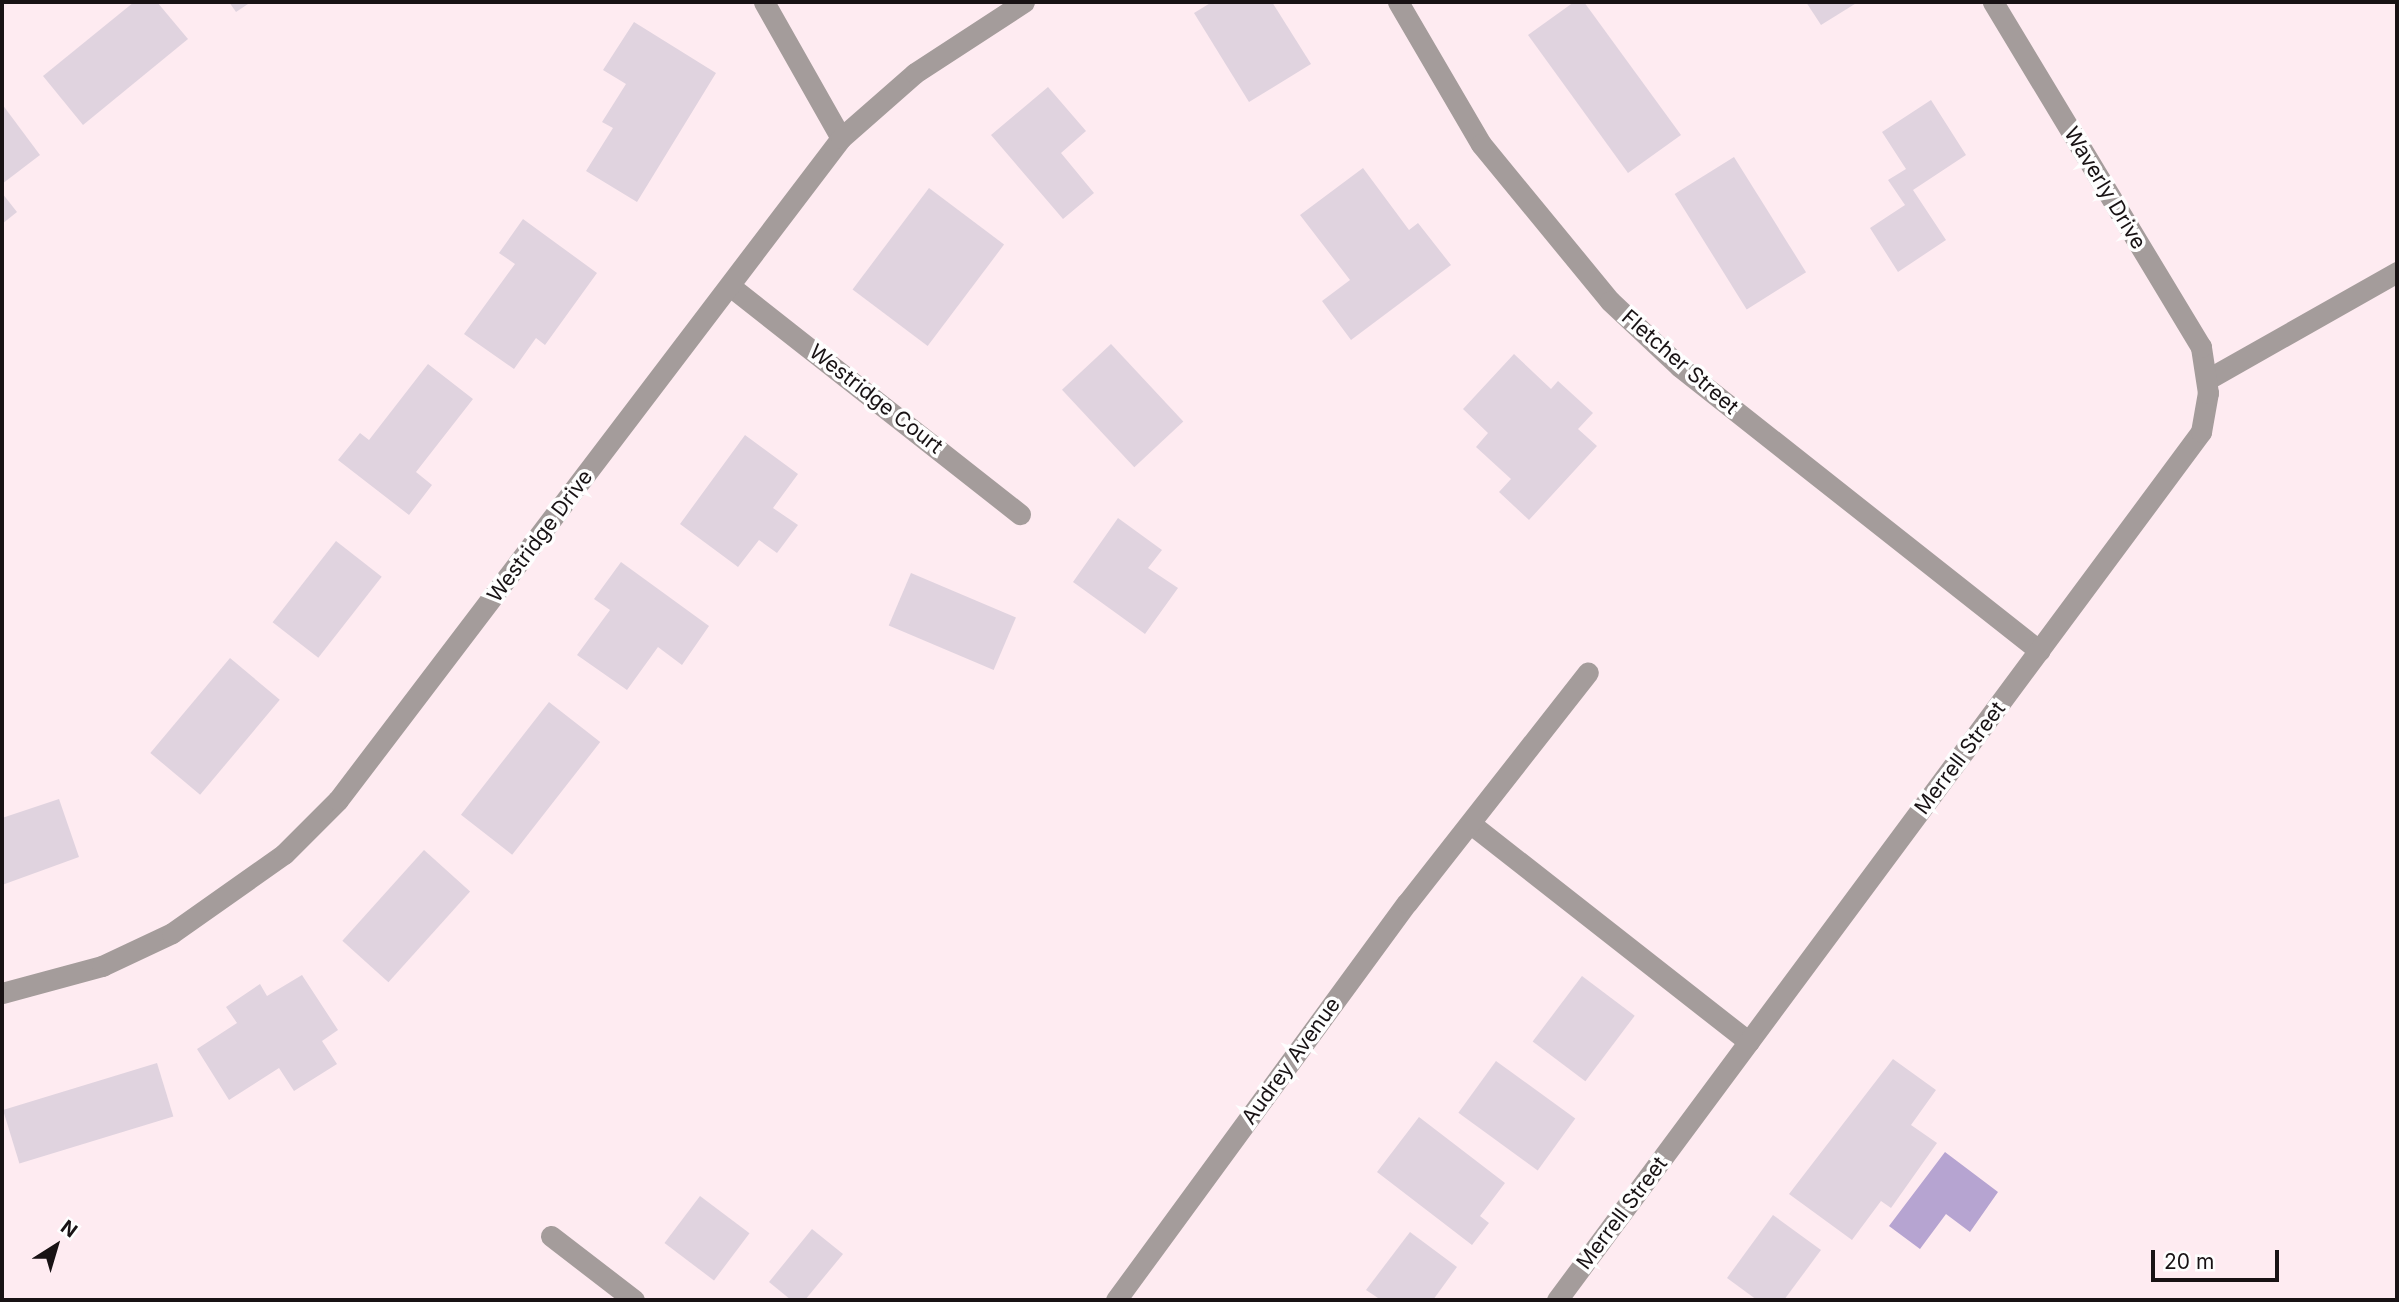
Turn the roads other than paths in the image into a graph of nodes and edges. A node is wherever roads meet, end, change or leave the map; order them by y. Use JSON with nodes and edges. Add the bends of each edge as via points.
{"nodes":[{"id":1,"x":764,"y":2,"type":"edge"},
{"id":2,"x":1024,"y":2,"type":"edge"},
{"id":3,"x":1398,"y":2,"type":"edge"},
{"id":4,"x":1993,"y":2,"type":"edge"},
{"id":5,"x":841,"y":138,"type":"junction"},
{"id":6,"x":2397,"y":272,"type":"edge"},
{"id":7,"x":730,"y":286,"type":"junction"},
{"id":8,"x":2208,"y":379,"type":"junction"},
{"id":9,"x":1020,"y":514,"type":"dead end"},
{"id":10,"x":2039,"y":651,"type":"junction"},
{"id":11,"x":1588,"y":672,"type":"dead end"},
{"id":12,"x":1471,"y":824,"type":"junction"},
{"id":13,"x":2,"y":993,"type":"edge"},
{"id":14,"x":1749,"y":1042,"type":"junction"},
{"id":15,"x":551,"y":1236,"type":"dead end"},
{"id":16,"x":634,"y":1300,"type":"edge"},
{"id":17,"x":1116,"y":1300,"type":"edge"},
{"id":18,"x":1557,"y":1300,"type":"edge"}],
"edges":[{"from":1,"to":5,"type":"street"},
{"from":2,"to":5,"type":"street","name":"Westridge Drive","via":[[915,73]]},
{"from":3,"to":10,"type":"street","name":"Fletcher Street","via":[[1481,144],[1610,302],[1680,367]]},
{"from":4,"to":8,"type":"street","name":"Waverly Drive","via":[[2202,347]]},
{"from":5,"to":7,"type":"street","name":"Westridge Drive"},
{"from":6,"to":8,"type":"street"},
{"from":7,"to":9,"type":"street","name":"Westridge Court"},
{"from":7,"to":13,"type":"street","name":"Westridge Drive","via":[[338,800],[284,854],[172,933],[102,966]]},
{"from":8,"to":10,"type":"street","name":"Merrell Street","via":[[2201,432]]},
{"from":10,"to":14,"type":"street","name":"Merrell Street"},
{"from":11,"to":12,"type":"street","name":"Audrey Avenue"},
{"from":12,"to":14,"type":"street"},
{"from":12,"to":17,"type":"street","name":"Audrey Avenue"},
{"from":14,"to":18,"type":"street","name":"Merrell Street"},
{"from":15,"to":16,"type":"street"}]}
